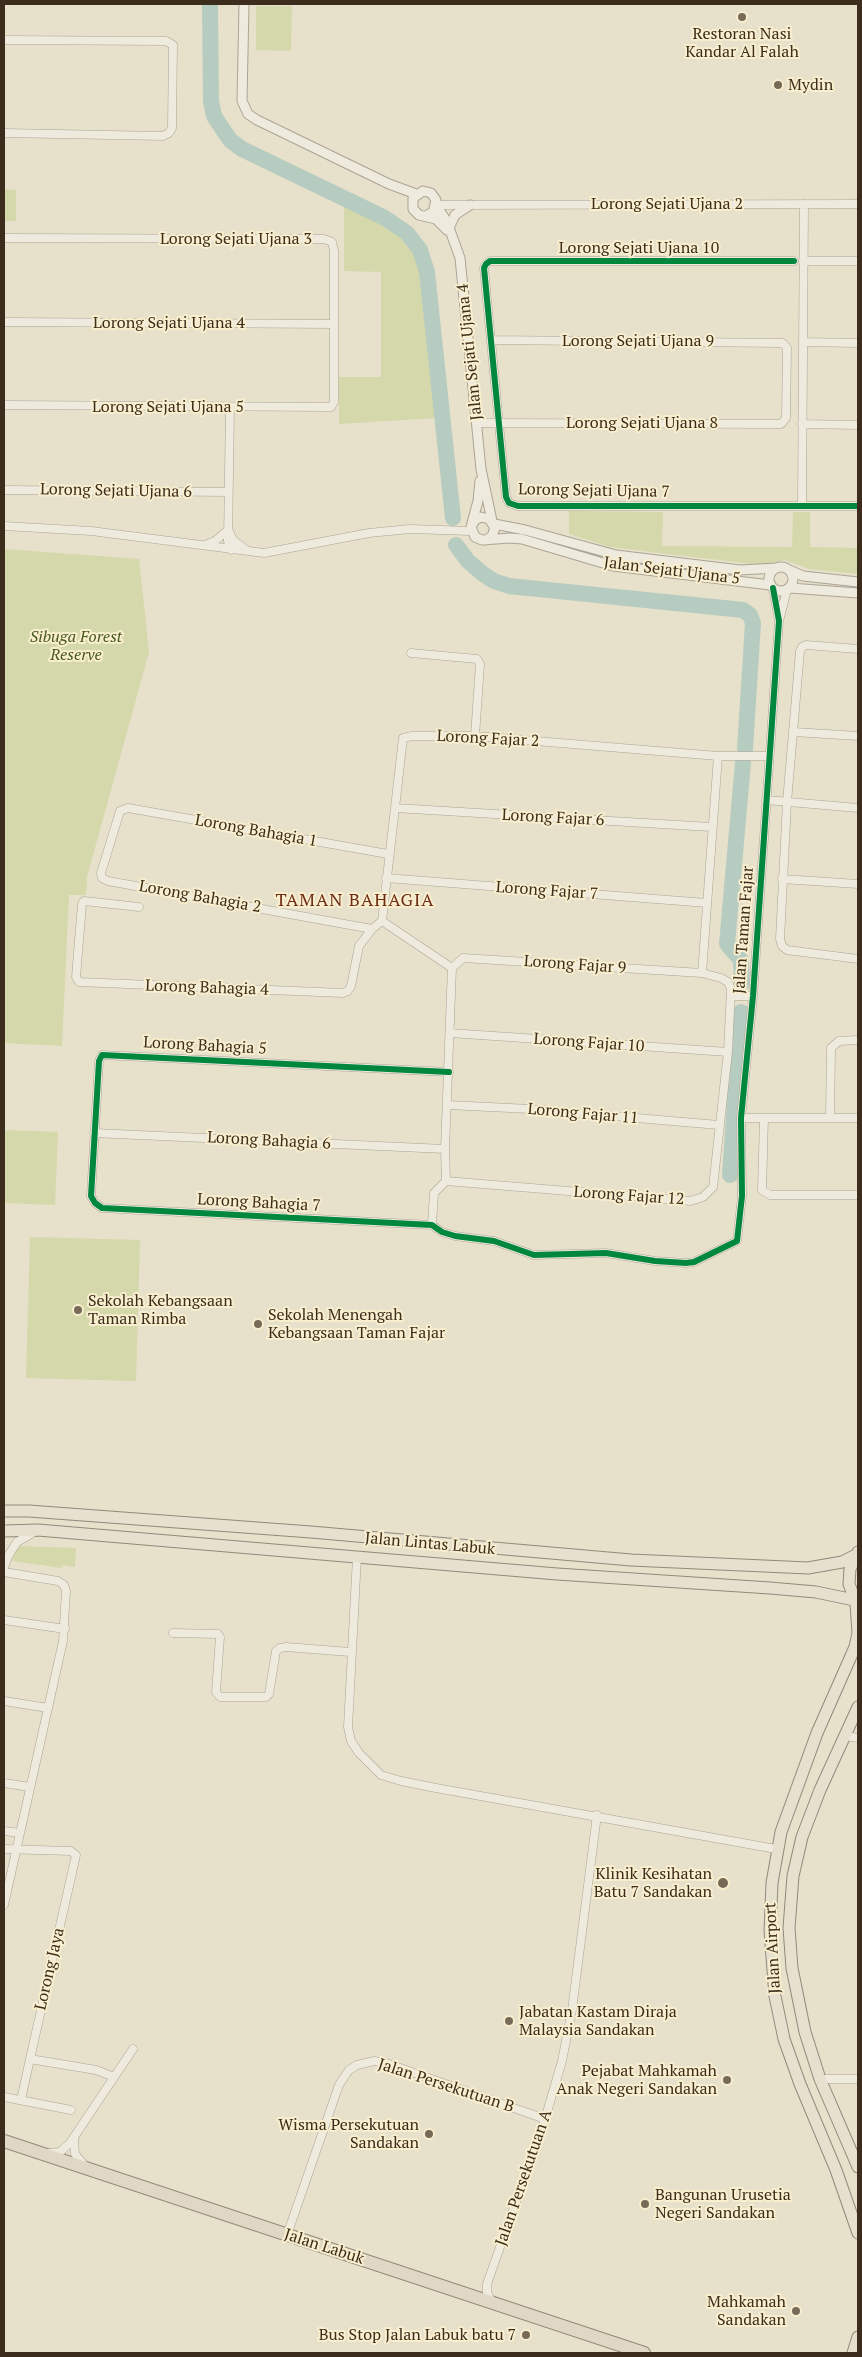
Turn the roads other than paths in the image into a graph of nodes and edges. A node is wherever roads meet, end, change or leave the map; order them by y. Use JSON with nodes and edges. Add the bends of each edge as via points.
{"nodes":[{"id":1,"x":244,"y":4,"type":"edge"},
{"id":2,"x":4,"y":40,"type":"edge"},
{"id":3,"x":4,"y":133,"type":"edge"},
{"id":4,"x":414,"y":198,"type":"junction"},
{"id":5,"x":436,"y":202,"type":"junction"},
{"id":6,"x":804,"y":204,"type":"junction"},
{"id":7,"x":858,"y":204,"type":"edge"},
{"id":8,"x":473,"y":205,"type":"junction"},
{"id":9,"x":426,"y":216,"type":"junction"},
{"id":10,"x":451,"y":232,"type":"junction"},
{"id":11,"x":4,"y":238,"type":"edge"},
{"id":12,"x":794,"y":261,"type":"dead end"},
{"id":13,"x":803,"y":261,"type":"junction"},
{"id":14,"x":858,"y":261,"type":"edge"},
{"id":15,"x":486,"y":264,"type":"joint"},
{"id":16,"x":4,"y":322,"type":"edge"},
{"id":17,"x":334,"y":324,"type":"junction"},
{"id":18,"x":491,"y":340,"type":"junction"},
{"id":19,"x":803,"y":342,"type":"junction"},
{"id":20,"x":858,"y":343,"type":"edge"},
{"id":21,"x":4,"y":405,"type":"edge"},
{"id":22,"x":332,"y":406,"type":"joint"},
{"id":23,"x":230,"y":407,"type":"junction"},
{"id":24,"x":499,"y":422,"type":"junction"},
{"id":25,"x":784,"y":422,"type":"joint"},
{"id":26,"x":478,"y":423,"type":"junction"},
{"id":27,"x":802,"y":424,"type":"junction"},
{"id":28,"x":858,"y":425,"type":"edge"},
{"id":29,"x":481,"y":469,"type":"junction"},
{"id":30,"x":4,"y":490,"type":"edge"},
{"id":31,"x":228,"y":492,"type":"junction"},
{"id":32,"x":802,"y":506,"type":"junction"},
{"id":33,"x":858,"y":506,"type":"edge"},
{"id":34,"x":493,"y":523,"type":"junction"},
{"id":35,"x":4,"y":526,"type":"edge"},
{"id":36,"x":472,"y":527,"type":"junction"},
{"id":37,"x":228,"y":530,"type":"junction"},
{"id":38,"x":486,"y":540,"type":"junction"},
{"id":39,"x":202,"y":546,"type":"junction"},
{"id":40,"x":231,"y":550,"type":"junction"},
{"id":41,"x":250,"y":552,"type":"junction"},
{"id":42,"x":777,"y":568,"type":"junction"},
{"id":43,"x":788,"y":570,"type":"junction"},
{"id":44,"x":858,"y":582,"type":"edge"},
{"id":45,"x":772,"y":586,"type":"junction"},
{"id":46,"x":788,"y":589,"type":"junction"},
{"id":47,"x":858,"y":593,"type":"edge"},
{"id":48,"x":779,"y":621,"type":"junction"},
{"id":49,"x":858,"y":650,"type":"edge"},
{"id":50,"x":411,"y":653,"type":"dead end"},
{"id":51,"x":794,"y":732,"type":"junction"},
{"id":52,"x":475,"y":736,"type":"junction"},
{"id":53,"x":858,"y":736,"type":"edge"},
{"id":54,"x":718,"y":756,"type":"junction"},
{"id":55,"x":769,"y":756,"type":"junction"},
{"id":56,"x":766,"y":800,"type":"junction"},
{"id":57,"x":787,"y":802,"type":"junction"},
{"id":58,"x":123,"y":808,"type":"joint"},
{"id":59,"x":395,"y":808,"type":"junction"},
{"id":60,"x":858,"y":808,"type":"edge"},
{"id":61,"x":711,"y":827,"type":"junction"},
{"id":62,"x":388,"y":854,"type":"junction"},
{"id":63,"x":386,"y":878,"type":"junction"},
{"id":64,"x":782,"y":879,"type":"junction"},
{"id":65,"x":858,"y":884,"type":"edge"},
{"id":66,"x":707,"y":903,"type":"junction"},
{"id":67,"x":139,"y":907,"type":"dead end"},
{"id":68,"x":382,"y":922,"type":"junction"},
{"id":69,"x":372,"y":929,"type":"junction"},
{"id":70,"x":858,"y":959,"type":"edge"},
{"id":71,"x":452,"y":968,"type":"junction"},
{"id":72,"x":702,"y":974,"type":"junction"},
{"id":73,"x":731,"y":996,"type":"junction"},
{"id":74,"x":754,"y":996,"type":"junction"},
{"id":75,"x":450,"y":1033,"type":"junction"},
{"id":76,"x":858,"y":1040,"type":"edge"},
{"id":77,"x":728,"y":1052,"type":"junction"},
{"id":78,"x":449,"y":1072,"type":"junction"},
{"id":79,"x":448,"y":1105,"type":"junction"},
{"id":80,"x":741,"y":1118,"type":"junction"},
{"id":81,"x":764,"y":1118,"type":"junction"},
{"id":82,"x":830,"y":1118,"type":"junction"},
{"id":83,"x":858,"y":1118,"type":"edge"},
{"id":84,"x":719,"y":1125,"type":"junction"},
{"id":85,"x":94,"y":1133,"type":"junction"},
{"id":86,"x":445,"y":1149,"type":"junction"},
{"id":87,"x":446,"y":1181,"type":"junction"},
{"id":88,"x":858,"y":1195,"type":"edge"},
{"id":89,"x":91,"y":1196,"type":"joint"},
{"id":90,"x":432,"y":1225,"type":"junction"},
{"id":91,"x":4,"y":1511,"type":"edge"},
{"id":92,"x":38,"y":1530,"type":"junction"},
{"id":93,"x":4,"y":1531,"type":"edge"},
{"id":94,"x":4,"y":1548,"type":"edge"},
{"id":95,"x":857,"y":1553,"type":"edge"},
{"id":96,"x":8,"y":1556,"type":"junction"},
{"id":97,"x":357,"y":1557,"type":"junction"},
{"id":98,"x":4,"y":1570,"type":"edge"},
{"id":99,"x":856,"y":1604,"type":"edge"},
{"id":100,"x":4,"y":1620,"type":"edge"},
{"id":101,"x":65,"y":1629,"type":"junction"},
{"id":102,"x":173,"y":1633,"type":"dead end"},
{"id":103,"x":350,"y":1652,"type":"junction"},
{"id":104,"x":4,"y":1701,"type":"edge"},
{"id":105,"x":858,"y":1706,"type":"edge"},
{"id":106,"x":48,"y":1708,"type":"junction"},
{"id":107,"x":846,"y":1736,"type":"junction"},
{"id":108,"x":858,"y":1738,"type":"edge"},
{"id":109,"x":4,"y":1783,"type":"edge"},
{"id":110,"x":30,"y":1787,"type":"junction"},
{"id":111,"x":597,"y":1815,"type":"junction"},
{"id":112,"x":4,"y":1831,"type":"edge"},
{"id":113,"x":20,"y":1833,"type":"junction"},
{"id":114,"x":4,"y":1849,"type":"edge"},
{"id":115,"x":776,"y":1849,"type":"junction"},
{"id":116,"x":16,"y":1850,"type":"junction"},
{"id":117,"x":6,"y":1889,"type":"edge"},
{"id":118,"x":4,"y":1905,"type":"edge"},
{"id":119,"x":133,"y":2049,"type":"dead end"},
{"id":120,"x":30,"y":2059,"type":"junction"},
{"id":121,"x":114,"y":2077,"type":"junction"},
{"id":122,"x":820,"y":2079,"type":"junction"},
{"id":123,"x":858,"y":2079,"type":"edge"},
{"id":124,"x":4,"y":2097,"type":"edge"},
{"id":125,"x":21,"y":2100,"type":"junction"},
{"id":126,"x":71,"y":2110,"type":"dead end"},
{"id":127,"x":545,"y":2119,"type":"junction"},
{"id":128,"x":74,"y":2137,"type":"junction"},
{"id":129,"x":4,"y":2141,"type":"edge"},
{"id":130,"x":4,"y":2148,"type":"edge"},
{"id":131,"x":41,"y":2153,"type":"junction"},
{"id":132,"x":858,"y":2167,"type":"edge"},
{"id":133,"x":92,"y":2171,"type":"junction"},
{"id":134,"x":858,"y":2233,"type":"edge"},
{"id":135,"x":286,"y":2238,"type":"junction"},
{"id":136,"x":493,"y":2304,"type":"junction"},
{"id":137,"x":858,"y":2337,"type":"edge"},
{"id":138,"x":628,"y":2353,"type":"edge"},
{"id":139,"x":644,"y":2353,"type":"edge"},
{"id":140,"x":853,"y":2353,"type":"edge"}],
"edges":[{"from":1,"to":4,"type":"street","via":[[242,101],[248,114]]},
{"from":2,"to":3,"type":"street","via":[[166,41],[173,45],[170,133],[163,136]]},
{"from":4,"to":5,"type":"street","via":[[427,191]]},
{"from":4,"to":9,"type":"street","via":[[415,212]]},
{"from":5,"to":8,"type":"street","name":"Lorong Sejati Ujana 2"},
{"from":5,"to":9,"type":"street","via":[[434,212]]},
{"from":5,"to":10,"type":"street","name":"Jalan Sejati Ujana 4"},
{"from":6,"to":7,"type":"street","name":"Lorong Sejati Ujana 2"},
{"from":6,"to":8,"type":"street","name":"Lorong Sejati Ujana 2"},
{"from":6,"to":13,"type":"street"},
{"from":8,"to":10,"type":"street","via":[[454,215]]},
{"from":9,"to":10,"type":"street","name":"Jalan Sejati Ujana 4","via":[[436,219]]},
{"from":10,"to":26,"type":"street","name":"Jalan Sejati Ujana 4","via":[[460,258]]},
{"from":11,"to":17,"type":"street","name":"Lorong Sejati Ujana 3","via":[[328,240],[332,242],[334,251]]},
{"from":12,"to":15,"type":"street","name":"Lorong Sejati Ujana 10","via":[[490,261]]},
{"from":13,"to":14,"type":"street"},
{"from":13,"to":19,"type":"street"},
{"from":15,"to":18,"type":"street","name":"Lorong Sejati Ujana 7"},
{"from":16,"to":17,"type":"street","name":"Lorong Sejati Ujana 4"},
{"from":17,"to":22,"type":"street","name":"Lorong Sejati Ujana 3"},
{"from":18,"to":24,"type":"street","name":"Lorong Sejati Ujana 7"},
{"from":18,"to":25,"type":"street","name":"Lorong Sejati Ujana 9","via":[[785,344]]},
{"from":19,"to":20,"type":"street"},
{"from":19,"to":27,"type":"street"},
{"from":21,"to":23,"type":"street","name":"Lorong Sejati Ujana 5"},
{"from":22,"to":23,"type":"street","name":"Lorong Sejati Ujana 5"},
{"from":23,"to":31,"type":"street"},
{"from":24,"to":25,"type":"street","name":"Lorong Sejati Ujana 8"},
{"from":24,"to":26,"type":"street","name":"Lorong Sejati Ujana 8"},
{"from":24,"to":32,"type":"street","name":"Lorong Sejati Ujana 7","via":[[506,496],[510,503],[518,506]]},
{"from":26,"to":29,"type":"street","name":"Jalan Sejati Ujana 4"},
{"from":27,"to":28,"type":"street"},
{"from":27,"to":32,"type":"street"},
{"from":29,"to":34,"type":"street","name":"Jalan Sejati Ujana 4"},
{"from":29,"to":36,"type":"street","name":"Jalan Sejati Ujana 4"},
{"from":30,"to":31,"type":"street","name":"Lorong Sejati Ujana 6"},
{"from":31,"to":37,"type":"street"},
{"from":32,"to":33,"type":"street","name":"Lorong Sejati Ujana 7"},
{"from":34,"to":36,"type":"street","via":[[481,517]]},
{"from":34,"to":38,"type":"street","via":[[494,532]]},
{"from":34,"to":42,"type":"street","name":"Jalan Sejati Ujana 5","via":[[616,555],[740,570]]},
{"from":35,"to":39,"type":"street","via":[[90,531]]},
{"from":36,"to":38,"type":"street","via":[[478,539]]},
{"from":36,"to":41,"type":"street","via":[[369,533],[276,551]]},
{"from":37,"to":39,"type":"street","via":[[215,541]]},
{"from":37,"to":40,"type":"street"},
{"from":37,"to":41,"type":"street","via":[[233,540]]},
{"from":38,"to":45,"type":"street","name":"Jalan Sejati Ujana 5","via":[[522,540],[629,569],[747,580]]},
{"from":39,"to":40,"type":"street"},
{"from":40,"to":41,"type":"street"},
{"from":42,"to":43,"type":"street"},
{"from":42,"to":45,"type":"street","via":[[771,574]]},
{"from":43,"to":44,"type":"street","via":[[803,576]]},
{"from":43,"to":46,"type":"street","via":[[794,580]]},
{"from":45,"to":46,"type":"street","via":[[779,591]]},
{"from":45,"to":48,"type":"street"},
{"from":46,"to":47,"type":"street"},
{"from":46,"to":48,"type":"street"},
{"from":48,"to":55,"type":"street","name":"Jalan Taman Fajar"},
{"from":49,"to":51,"type":"street","via":[[802,647]]},
{"from":50,"to":52,"type":"street","via":[[477,660],[480,664]]},
{"from":51,"to":53,"type":"street"},
{"from":51,"to":57,"type":"street"},
{"from":52,"to":54,"type":"street","name":"Lorong Fajar 2"},
{"from":52,"to":59,"type":"street","name":"Lorong Fajar 2","via":[[404,738]]},
{"from":54,"to":55,"type":"street","name":"Lorong Fajar 2"},
{"from":54,"to":61,"type":"street"},
{"from":55,"to":56,"type":"street","name":"Jalan Taman Fajar"},
{"from":56,"to":57,"type":"street"},
{"from":56,"to":74,"type":"street","name":"Jalan Taman Fajar"},
{"from":57,"to":60,"type":"street"},
{"from":57,"to":64,"type":"street"},
{"from":58,"to":62,"type":"street","name":"Lorong Bahagia 1"},
{"from":58,"to":69,"type":"street","name":"Lorong Bahagia 2","via":[[101,872],[102,878],[108,881]]},
{"from":59,"to":61,"type":"street","name":"Lorong Fajar 6"},
{"from":59,"to":62,"type":"street","name":"Lorong Fajar 2"},
{"from":61,"to":66,"type":"street"},
{"from":62,"to":63,"type":"street","name":"Lorong Fajar 2"},
{"from":63,"to":66,"type":"street","name":"Lorong Fajar 7"},
{"from":63,"to":68,"type":"street","name":"Lorong Fajar 2"},
{"from":64,"to":65,"type":"street"},
{"from":64,"to":70,"type":"street","via":[[782,946],[787,950]]},
{"from":66,"to":72,"type":"street"},
{"from":67,"to":69,"type":"street","name":"Lorong Bahagia 4","via":[[82,904],[76,977],[79,982],[343,993],[348,992],[359,946]]},
{"from":68,"to":69,"type":"street"},
{"from":68,"to":71,"type":"street"},
{"from":71,"to":72,"type":"street","name":"Lorong Fajar 9","via":[[464,958]]},
{"from":71,"to":75,"type":"street"},
{"from":72,"to":73,"type":"street","via":[[728,982]]},
{"from":73,"to":74,"type":"street"},
{"from":73,"to":77,"type":"street","name":"Lorong Fajar 12"},
{"from":74,"to":80,"type":"street","name":"Jalan Taman Fajar"},
{"from":75,"to":77,"type":"street","name":"Lorong Fajar 10"},
{"from":75,"to":78,"type":"street"},
{"from":76,"to":82,"type":"street","via":[[839,1041],[831,1048]]},
{"from":77,"to":84,"type":"street","name":"Lorong Fajar 12"},
{"from":78,"to":79,"type":"street"},
{"from":78,"to":85,"type":"street","name":"Lorong Bahagia 5","via":[[102,1054]]},
{"from":79,"to":84,"type":"street","name":"Lorong Fajar 11"},
{"from":79,"to":86,"type":"street"},
{"from":80,"to":81,"type":"street"},
{"from":80,"to":90,"type":"street","name":"Jalan Taman Fajar","via":[[742,1196],[738,1241],[694,1262],[611,1254],[534,1255],[494,1241],[455,1236]]},
{"from":81,"to":82,"type":"street"},
{"from":81,"to":88,"type":"street","via":[[762,1190],[770,1195]]},
{"from":82,"to":83,"type":"street"},
{"from":84,"to":87,"type":"street","name":"Lorong Fajar 12","via":[[713,1187],[703,1198],[690,1201]]},
{"from":85,"to":86,"type":"street","name":"Lorong Bahagia 6"},
{"from":85,"to":89,"type":"street","name":"Lorong Bahagia 5"},
{"from":86,"to":87,"type":"street"},
{"from":87,"to":90,"type":"street","via":[[434,1193]]},
{"from":89,"to":90,"type":"street","name":"Lorong Bahagia 7","via":[[102,1208]]},
{"from":91,"to":95,"type":"main road","name":"Jalan Lintas Labuk","via":[[311,1532],[631,1560],[808,1568],[842,1562]]},
{"from":92,"to":93,"type":"main road","name":"Jalan Lintas Labuk"},
{"from":92,"to":96,"type":"street","via":[[17,1542]]},
{"from":92,"to":97,"type":"main road","name":"Jalan Lintas Labuk"},
{"from":94,"to":96,"type":"street"},
{"from":95,"to":99,"type":"main road","name":"Jalan Airport","via":[[850,1569],[849,1584]]},
{"from":96,"to":98,"type":"street"},
{"from":97,"to":99,"type":"main road","name":"Jalan Lintas Labuk","via":[[816,1592]]},
{"from":97,"to":103,"type":"street"},
{"from":98,"to":101,"type":"street","via":[[64,1584]]},
{"from":99,"to":115,"type":"main road","name":"Jalan Airport","via":[[858,1633],[855,1647],[804,1766]]},
{"from":100,"to":101,"type":"street"},
{"from":101,"to":106,"type":"street"},
{"from":102,"to":103,"type":"street","via":[[218,1634],[216,1692],[220,1697],[266,1698],[276,1651],[280,1648]]},
{"from":103,"to":111,"type":"street","via":[[347,1714],[351,1740],[381,1775],[436,1788]]},
{"from":104,"to":106,"type":"street"},
{"from":105,"to":107,"type":"main road","name":"Jalan Airport"},
{"from":106,"to":110,"type":"street"},
{"from":107,"to":108,"type":"street"},
{"from":107,"to":122,"type":"main road","name":"Jalan Airport","via":[[802,1836],[791,1898],[790,1944],[795,1983],[805,2032]]},
{"from":109,"to":110,"type":"street"},
{"from":110,"to":113,"type":"street"},
{"from":111,"to":115,"type":"street"},
{"from":111,"to":127,"type":"street","name":"Jalan Persekutuan A","via":[[572,2010],[562,2061]]},
{"from":112,"to":113,"type":"street"},
{"from":113,"to":116,"type":"street"},
{"from":114,"to":116,"type":"street"},
{"from":115,"to":134,"type":"main road","name":"Jalan Airport","via":[[770,1893],[770,1931],[779,2017],[800,2084]]},
{"from":116,"to":117,"type":"street"},
{"from":116,"to":120,"type":"street","name":"Lorong Jaya","via":[[71,1851],[76,1858]]},
{"from":117,"to":118,"type":"street"},
{"from":119,"to":121,"type":"street"},
{"from":120,"to":121,"type":"street","via":[[96,2070]]},
{"from":120,"to":125,"type":"street"},
{"from":121,"to":128,"type":"street"},
{"from":122,"to":123,"type":"street"},
{"from":122,"to":132,"type":"main road","name":"Jalan Airport"},
{"from":124,"to":125,"type":"street"},
{"from":125,"to":126,"type":"street"},
{"from":127,"to":135,"type":"street","name":"Jalan Persekutuan B","via":[[386,2063],[374,2061],[357,2065],[349,2070],[339,2085]]},
{"from":127,"to":136,"type":"street","name":"Jalan Persekutuan A","via":[[487,2284],[487,2293]]},
{"from":128,"to":131,"type":"street","via":[[60,2152]]},
{"from":128,"to":133,"type":"street","via":[[76,2154]]},
{"from":129,"to":131,"type":"highway","name":"Jalan Labuk"},
{"from":130,"to":135,"type":"highway","name":"Jalan Labuk"},
{"from":131,"to":133,"type":"highway","name":"Jalan Labuk"},
{"from":133,"to":135,"type":"highway","name":"Jalan Labuk"},
{"from":135,"to":136,"type":"highway","name":"Jalan Labuk"},
{"from":135,"to":138,"type":"highway","name":"Jalan Labuk"},
{"from":136,"to":139,"type":"highway","name":"Jalan Labuk"},
{"from":137,"to":140,"type":"main road"}]}
